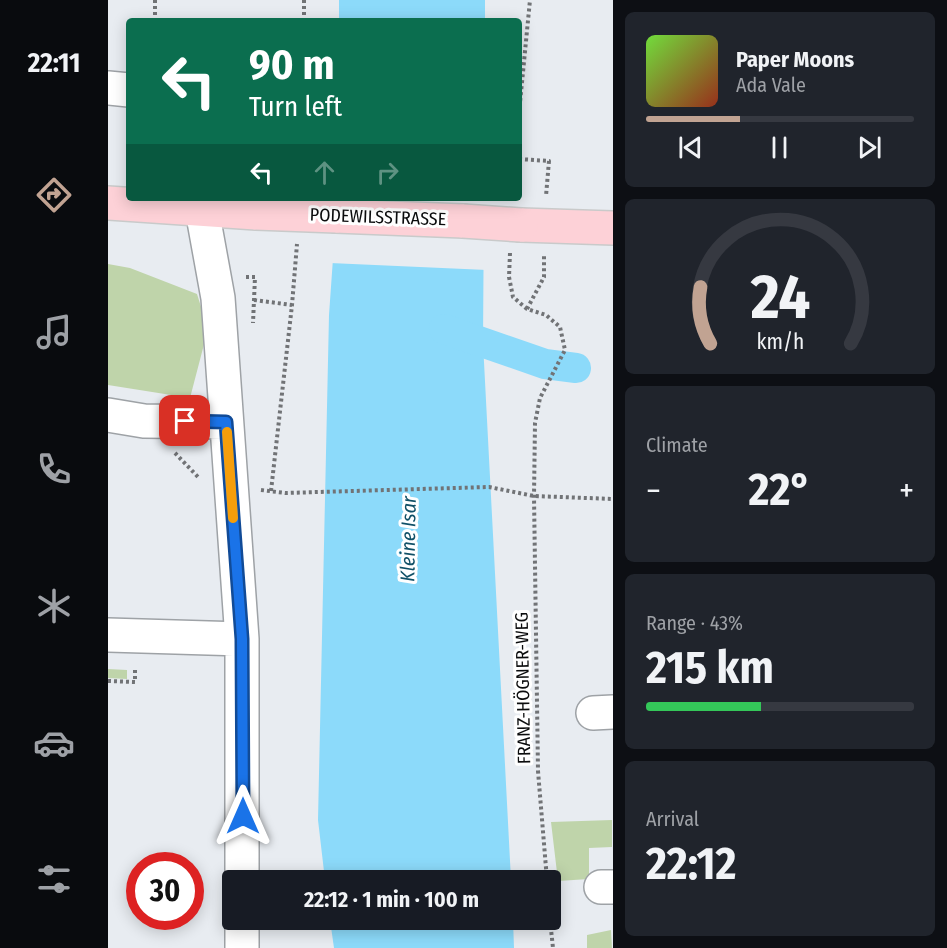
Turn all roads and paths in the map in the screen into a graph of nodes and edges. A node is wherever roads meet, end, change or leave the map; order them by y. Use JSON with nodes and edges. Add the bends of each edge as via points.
{"nodes":[{"id":1,"x":155,"y":0,"type":"edge"},
{"id":2,"x":304,"y":0,"type":"edge"},
{"id":3,"x":531,"y":0,"type":"edge"},
{"id":4,"x":155,"y":18,"type":"edge"},
{"id":5,"x":304,"y":18,"type":"edge"},
{"id":6,"x":522,"y":85,"type":"edge"},
{"id":7,"x":108,"y":88,"type":"edge"},
{"id":8,"x":126,"y":90,"type":"edge"},
{"id":9,"x":522,"y":159,"type":"edge"},
{"id":10,"x":547,"y":189,"type":"dead end"},
{"id":11,"x":108,"y":204,"type":"edge"},
{"id":12,"x":202,"y":204,"type":"edge"},
{"id":13,"x":612,"y":228,"type":"edge"},
{"id":14,"x":298,"y":234,"type":"dead end"},
{"id":15,"x":516,"y":234,"type":"junction"},
{"id":16,"x":544,"y":264,"type":"dead end"},
{"id":17,"x":255,"y":277,"type":"dead end"},
{"id":18,"x":254,"y":300,"type":"junction"},
{"id":19,"x":292,"y":305,"type":"junction"},
{"id":20,"x":527,"y":309,"type":"junction"},
{"id":21,"x":252,"y":327,"type":"dead end"},
{"id":22,"x":108,"y":415,"type":"edge"},
{"id":23,"x":144,"y":421,"type":"junction"},
{"id":24,"x":226,"y":422,"type":"junction"},
{"id":25,"x":232,"y":486,"type":"junction"},
{"id":26,"x":270,"y":491,"type":"dead end"},
{"id":27,"x":285,"y":493,"type":"dead end"},
{"id":28,"x":534,"y":496,"type":"junction"},
{"id":29,"x":612,"y":498,"type":"edge"},
{"id":30,"x":108,"y":635,"type":"edge"},
{"id":31,"x":242,"y":639,"type":"junction"},
{"id":32,"x":242,"y":870,"type":"edge"},
{"id":33,"x":546,"y":870,"type":"edge"},
{"id":34,"x":242,"y":930,"type":"edge"},
{"id":35,"x":551,"y":930,"type":"edge"},
{"id":36,"x":242,"y":948,"type":"edge"},
{"id":37,"x":553,"y":948,"type":"edge"}],
"edges":[{"from":1,"to":4,"type":"path"},
{"from":2,"to":5,"type":"path"},
{"from":3,"to":6,"type":"path"},
{"from":7,"to":8,"type":"street"},
{"from":9,"to":10,"type":"path","via":[[549,161]]},
{"from":11,"to":12,"type":"main road","name":"PODEWILSSTRASSE"},
{"from":12,"to":15,"type":"main road","name":"PODEWILSSTRASSE","bridge":true,"via":[[256,213]]},
{"from":12,"to":24,"type":"street","via":[[216,279]]},
{"from":13,"to":15,"type":"main road","name":"PODEWILSSTRASSE"},
{"from":14,"to":19,"type":"path"},
{"from":15,"to":20,"type":"path","via":[[509,277],[513,297]]},
{"from":16,"to":20,"type":"path","via":[[543,277]]},
{"from":17,"to":18,"type":"path"},
{"from":18,"to":19,"type":"path"},
{"from":18,"to":21,"type":"path"},
{"from":19,"to":26,"type":"path"},
{"from":20,"to":28,"type":"path","name":"FRANZ-HÖGNER-WEG","via":[[546,315],[560,327],[565,350],[540,398],[535,423]]},
{"from":22,"to":23,"type":"street"},
{"from":23,"to":24,"type":"street"},
{"from":23,"to":25,"type":"path","via":[[207,485]]},
{"from":24,"to":25,"type":"street"},
{"from":25,"to":31,"type":"street"},
{"from":27,"to":28,"type":"path","via":[[489,487]]},
{"from":28,"to":29,"type":"path"},
{"from":28,"to":33,"type":"path","name":"FRANZ-HÖGNER-WEG","via":[[537,771]]},
{"from":30,"to":31,"type":"street"},
{"from":31,"to":32,"type":"street"},
{"from":34,"to":36,"type":"street"},
{"from":35,"to":37,"type":"path"}]}
